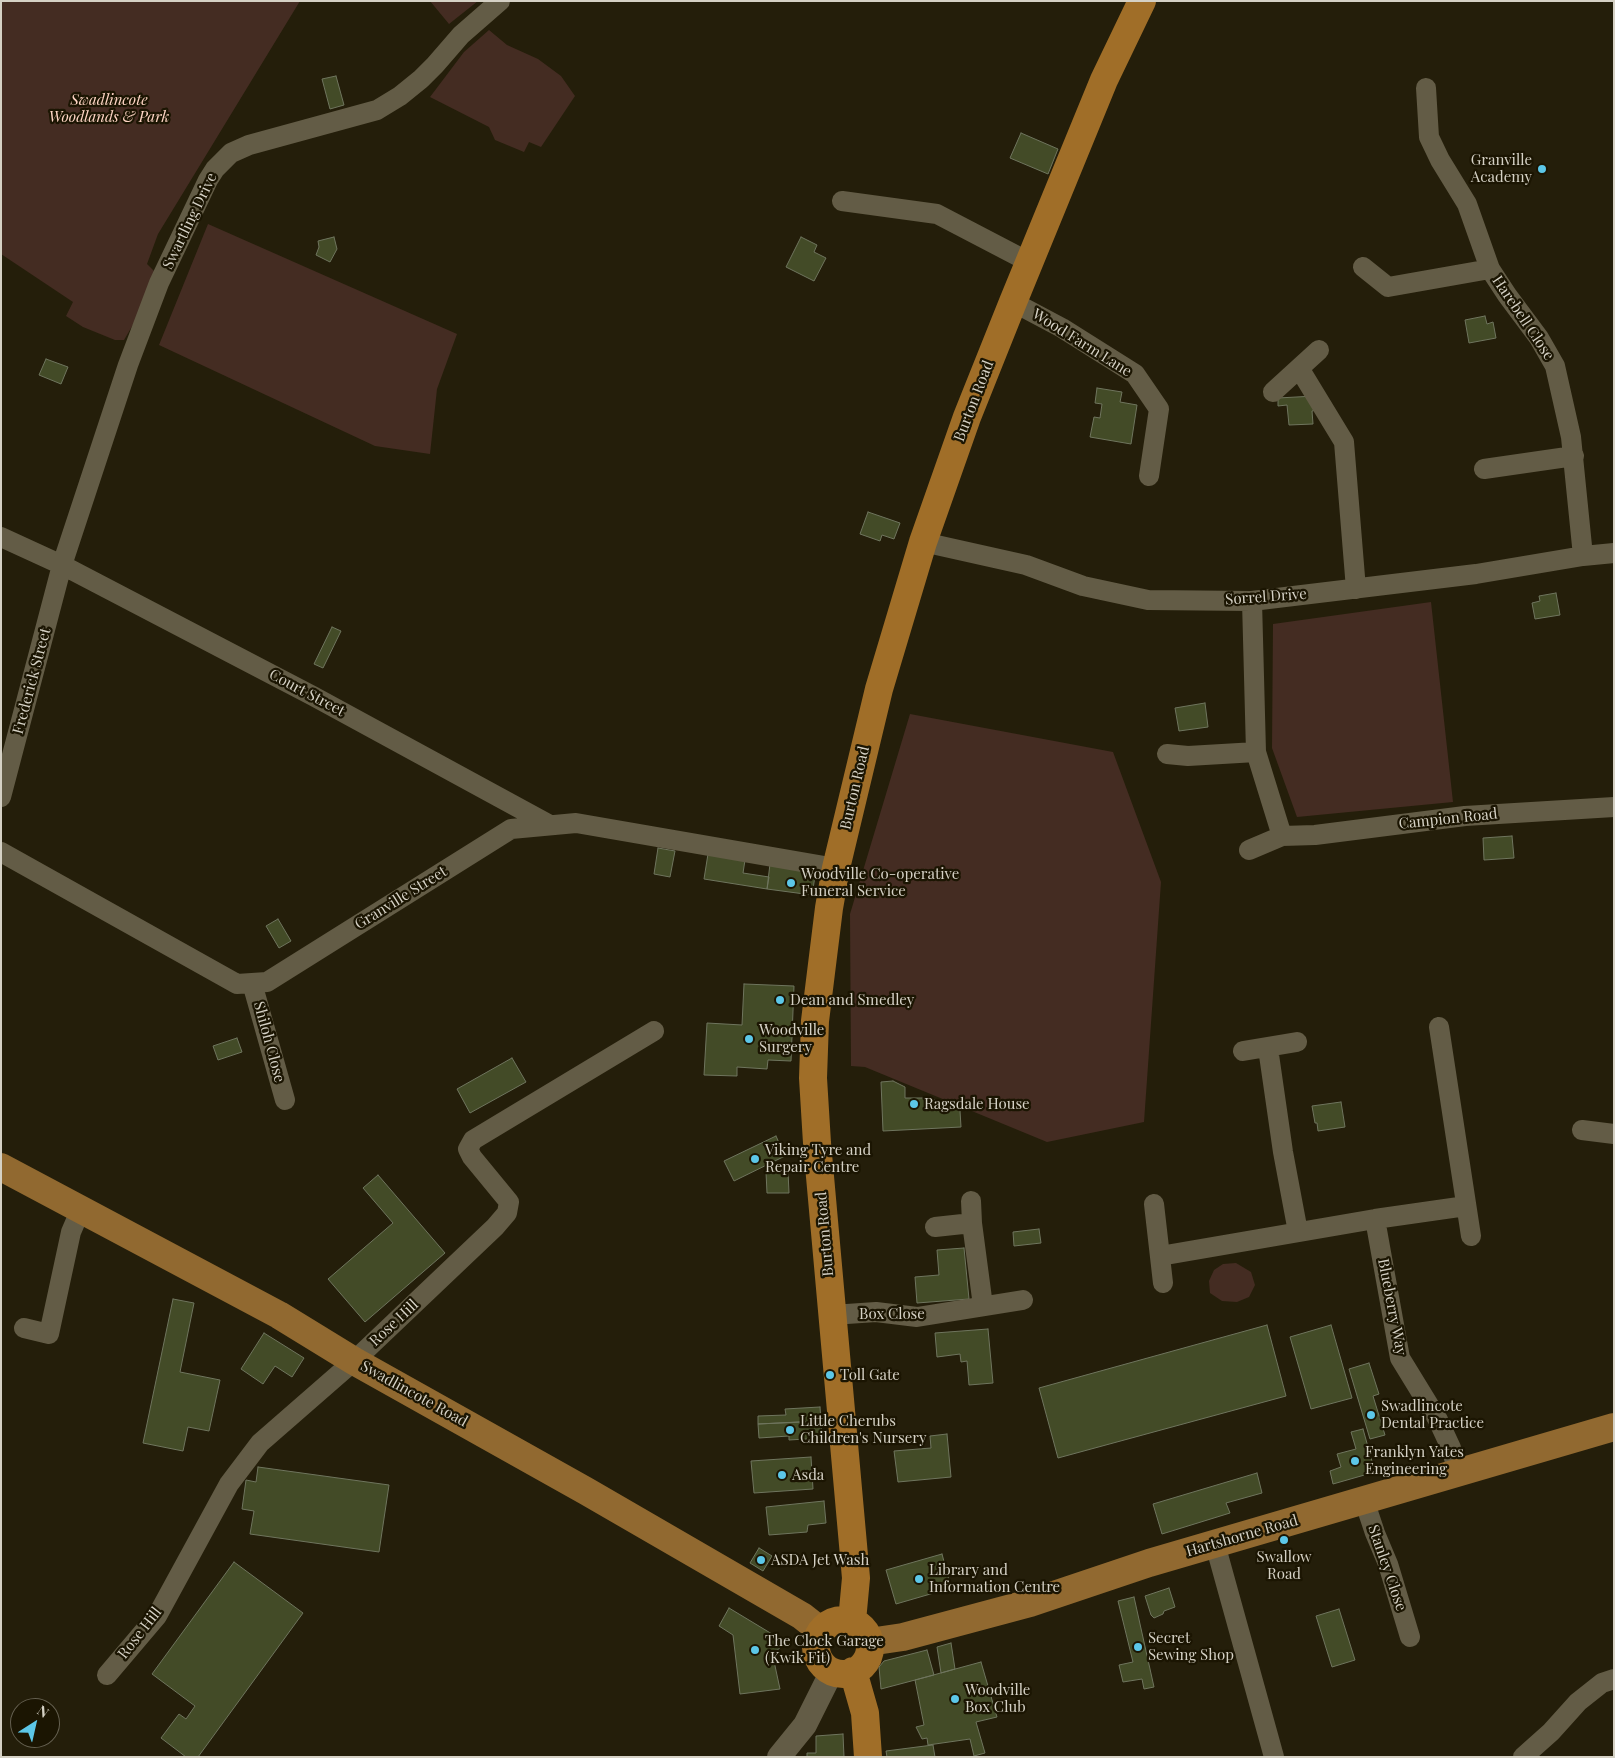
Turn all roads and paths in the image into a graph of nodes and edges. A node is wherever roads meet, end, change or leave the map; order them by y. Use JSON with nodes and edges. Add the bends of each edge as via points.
{"nodes":[{"id":1,"x":500,"y":1,"type":"edge"},
{"id":2,"x":1142,"y":1,"type":"edge"},
{"id":3,"x":1426,"y":88,"type":"dead end"},
{"id":4,"x":842,"y":200,"type":"dead end"},
{"id":5,"x":1029,"y":262,"type":"junction"},
{"id":6,"x":1363,"y":267,"type":"dead end"},
{"id":7,"x":1490,"y":268,"type":"junction"},
{"id":8,"x":1013,"y":302,"type":"junction"},
{"id":9,"x":1319,"y":350,"type":"dead end"},
{"id":10,"x":1299,"y":368,"type":"junction"},
{"id":11,"x":1273,"y":392,"type":"dead end"},
{"id":12,"x":1574,"y":456,"type":"junction"},
{"id":13,"x":1484,"y":469,"type":"dead end"},
{"id":14,"x":1149,"y":476,"type":"dead end"},
{"id":15,"x":1,"y":537,"type":"edge"},
{"id":16,"x":923,"y":542,"type":"junction"},
{"id":17,"x":1614,"y":553,"type":"edge"},
{"id":18,"x":1584,"y":556,"type":"junction"},
{"id":19,"x":62,"y":565,"type":"junction"},
{"id":20,"x":1356,"y":590,"type":"junction"},
{"id":21,"x":1252,"y":601,"type":"junction"},
{"id":22,"x":1256,"y":752,"type":"junction"},
{"id":23,"x":1167,"y":754,"type":"dead end"},
{"id":24,"x":1,"y":796,"type":"edge"},
{"id":25,"x":1614,"y":807,"type":"edge"},
{"id":26,"x":550,"y":825,"type":"junction"},
{"id":27,"x":1282,"y":836,"type":"junction"},
{"id":28,"x":1249,"y":850,"type":"dead end"},
{"id":29,"x":1,"y":852,"type":"edge"},
{"id":30,"x":836,"y":868,"type":"junction"},
{"id":31,"x":252,"y":983,"type":"junction"},
{"id":32,"x":1440,"y":1026,"type":"dead end"},
{"id":33,"x":654,"y":1031,"type":"dead end"},
{"id":34,"x":1298,"y":1042,"type":"dead end"},
{"id":35,"x":1268,"y":1048,"type":"junction"},
{"id":36,"x":1243,"y":1051,"type":"dead end"},
{"id":37,"x":285,"y":1100,"type":"dead end"},
{"id":38,"x":1582,"y":1130,"type":"dead end"},
{"id":39,"x":1614,"y":1134,"type":"edge"},
{"id":40,"x":1,"y":1167,"type":"edge"},
{"id":41,"x":971,"y":1201,"type":"dead end"},
{"id":42,"x":1154,"y":1204,"type":"dead end"},
{"id":43,"x":1466,"y":1206,"type":"junction"},
{"id":44,"x":81,"y":1209,"type":"junction"},
{"id":45,"x":1375,"y":1219,"type":"junction"},
{"id":46,"x":972,"y":1223,"type":"junction"},
{"id":47,"x":935,"y":1227,"type":"dead end"},
{"id":48,"x":1298,"y":1232,"type":"junction"},
{"id":49,"x":1471,"y":1236,"type":"dead end"},
{"id":50,"x":1160,"y":1256,"type":"junction"},
{"id":51,"x":1163,"y":1283,"type":"dead end"},
{"id":52,"x":1023,"y":1300,"type":"dead end"},
{"id":53,"x":982,"y":1306,"type":"junction"},
{"id":54,"x":832,"y":1315,"type":"junction"},
{"id":55,"x":24,"y":1328,"type":"dead end"},
{"id":56,"x":354,"y":1361,"type":"junction"},
{"id":57,"x":1614,"y":1427,"type":"edge"},
{"id":58,"x":1458,"y":1472,"type":"junction"},
{"id":59,"x":1364,"y":1500,"type":"junction"},
{"id":60,"x":1214,"y":1544,"type":"junction"},
{"id":61,"x":852,"y":1621,"type":"junction"},
{"id":62,"x":821,"y":1631,"type":"junction"},
{"id":63,"x":1410,"y":1637,"type":"dead end"},
{"id":64,"x":869,"y":1642,"type":"junction"},
{"id":65,"x":843,"y":1671,"type":"junction"},
{"id":66,"x":107,"y":1675,"type":"dead end"},
{"id":67,"x":1614,"y":1679,"type":"edge"},
{"id":68,"x":779,"y":1757,"type":"edge"},
{"id":69,"x":868,"y":1757,"type":"edge"},
{"id":70,"x":1274,"y":1757,"type":"edge"},
{"id":71,"x":1523,"y":1757,"type":"edge"}],
"edges":[{"from":1,"to":19,"type":"street","name":"Swartling Drive","via":[[461,34],[421,79],[377,110],[249,145],[231,153],[214,169],[155,292]]},
{"from":2,"to":5,"type":"highway","name":"Burton Road","via":[[1104,80]]},
{"from":3,"to":7,"type":"street","name":"Harebell Close","via":[[1429,137],[1467,204]]},
{"from":4,"to":5,"type":"street","via":[[937,214]]},
{"from":5,"to":8,"type":"highway","name":"Burton Road"},
{"from":6,"to":7,"type":"street","name":"Harebell Close","via":[[1388,287]]},
{"from":7,"to":12,"type":"street","name":"Harebell Close","via":[[1555,366]]},
{"from":8,"to":14,"type":"street","name":"Wood Farm Lane","via":[[1062,328],[1135,374],[1159,409]]},
{"from":8,"to":16,"type":"highway","name":"Burton Road","via":[[967,417]]},
{"from":9,"to":10,"type":"street"},
{"from":10,"to":11,"type":"street"},
{"from":10,"to":20,"type":"street","via":[[1344,442]]},
{"from":12,"to":13,"type":"street"},
{"from":12,"to":18,"type":"street","name":"Harebell Close"},
{"from":15,"to":19,"type":"street","name":"Court Street"},
{"from":16,"to":21,"type":"street","name":"Sorrel Drive","via":[[1026,565],[1083,586],[1148,600]]},
{"from":16,"to":30,"type":"highway","name":"Burton Road","via":[[879,689]]},
{"from":17,"to":18,"type":"street","name":"Sorrel Drive"},
{"from":18,"to":20,"type":"street","name":"Sorrel Drive"},
{"from":19,"to":24,"type":"street","name":"Frederick Street"},
{"from":19,"to":26,"type":"street","name":"Court Street"},
{"from":20,"to":21,"type":"street","name":"Sorrel Drive"},
{"from":21,"to":22,"type":"street"},
{"from":22,"to":23,"type":"street"},
{"from":22,"to":27,"type":"street"},
{"from":25,"to":27,"type":"street","name":"Campion Road","via":[[1465,816],[1315,835]]},
{"from":26,"to":30,"type":"street","name":"Granville Street","via":[[576,823]]},
{"from":26,"to":31,"type":"street","name":"Granville Street","via":[[511,829],[267,982]]},
{"from":27,"to":28,"type":"street","name":"Campion Road"},
{"from":29,"to":31,"type":"street","name":"Granville Street","via":[[237,984]]},
{"from":30,"to":54,"type":"highway","name":"Burton Road","via":[[816,1012],[813,1078]]},
{"from":31,"to":37,"type":"street","name":"Shiloh Close"},
{"from":32,"to":43,"type":"street"},
{"from":33,"to":56,"type":"street","name":"Rose Hill","via":[[473,1140],[468,1149],[509,1202],[507,1213]]},
{"from":34,"to":35,"type":"street"},
{"from":35,"to":36,"type":"street"},
{"from":35,"to":48,"type":"street"},
{"from":38,"to":39,"type":"street"},
{"from":40,"to":44,"type":"main road","name":"Swadlincote Road"},
{"from":41,"to":46,"type":"street"},
{"from":42,"to":50,"type":"street"},
{"from":43,"to":45,"type":"street"},
{"from":43,"to":49,"type":"street"},
{"from":44,"to":55,"type":"street","via":[[71,1232],[49,1334]]},
{"from":44,"to":56,"type":"main road","name":"Swadlincote Road","via":[[279,1316]]},
{"from":45,"to":48,"type":"street"},
{"from":45,"to":58,"type":"street","name":"Blueberry Way","via":[[1400,1358],[1438,1420]]},
{"from":46,"to":47,"type":"street"},
{"from":46,"to":53,"type":"street"},
{"from":48,"to":50,"type":"street"},
{"from":50,"to":51,"type":"street"},
{"from":52,"to":53,"type":"street","name":"Box Close"},
{"from":53,"to":54,"type":"street","name":"Box Close","via":[[918,1317],[876,1312]]},
{"from":54,"to":61,"type":"highway","name":"Burton Road","via":[[856,1578]]},
{"from":56,"to":62,"type":"main road","name":"Swadlincote Road","via":[[586,1491],[802,1616]]},
{"from":56,"to":66,"type":"street","name":"Rose Hill","via":[[260,1443],[230,1484],[157,1616]]},
{"from":57,"to":58,"type":"main road","name":"Hartshorne Road"},
{"from":58,"to":59,"type":"main road","name":"Hartshorne Road"},
{"from":59,"to":60,"type":"main road","name":"Hartshorne Road"},
{"from":59,"to":63,"type":"street","name":"Stanley Close"},
{"from":60,"to":64,"type":"main road","name":"Hartshorne Road","via":[[1030,1603],[903,1637]]},
{"from":60,"to":70,"type":"street"},
{"from":61,"to":62,"type":"highway","via":[[841,1620]]},
{"from":61,"to":64,"type":"highway","via":[[861,1627]]},
{"from":62,"to":65,"type":"highway","via":[[816,1648],[818,1657],[823,1665]]},
{"from":64,"to":65,"type":"highway","via":[[864,1663]]},
{"from":65,"to":68,"type":"street"},
{"from":65,"to":69,"type":"highway","via":[[865,1712]]},
{"from":67,"to":71,"type":"street","via":[[1602,1683],[1578,1702]]}]}
